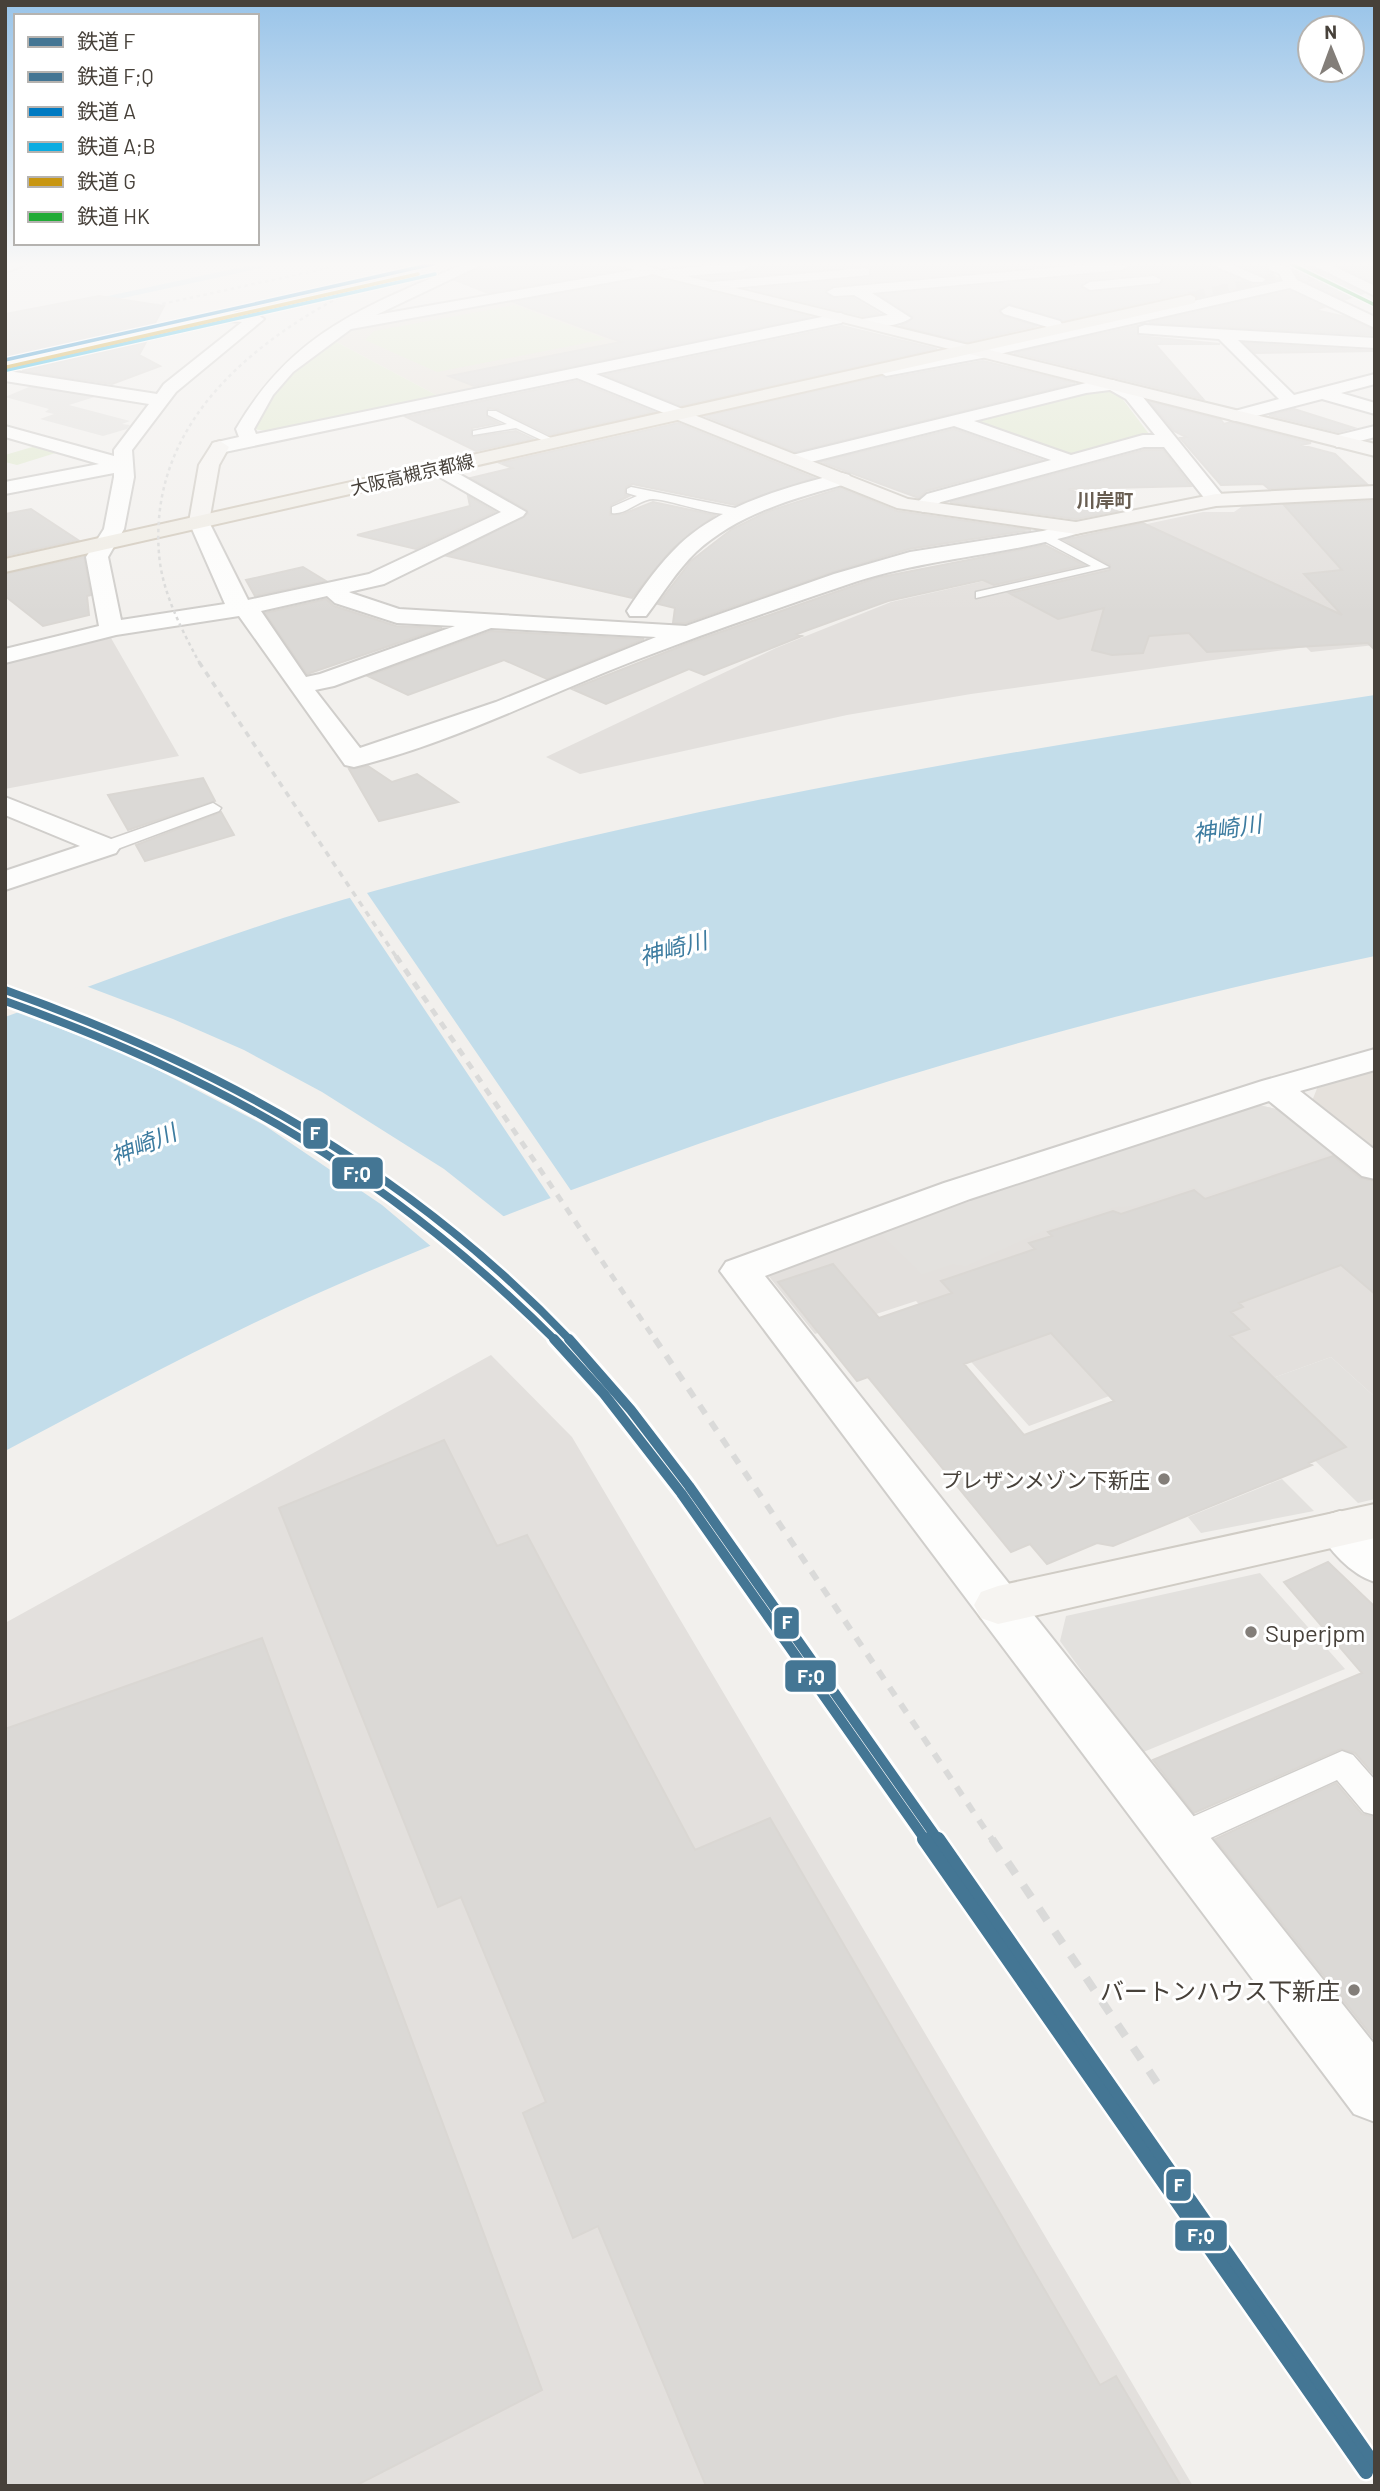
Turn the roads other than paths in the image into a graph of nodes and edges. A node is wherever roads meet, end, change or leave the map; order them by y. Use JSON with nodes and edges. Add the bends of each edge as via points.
{"nodes":[{"id":1,"x":30,"y":380,"type":"edge"},
{"id":2,"x":105,"y":380,"type":"edge"},
{"id":3,"x":181,"y":380,"type":"edge"},
{"id":4,"x":279,"y":380,"type":"edge"},
{"id":5,"x":537,"y":380,"type":"edge"},
{"id":6,"x":597,"y":380,"type":"edge"},
{"id":7,"x":831,"y":380,"type":"edge"},
{"id":8,"x":1090,"y":380,"type":"edge"},
{"id":9,"x":1114,"y":380,"type":"edge"},
{"id":10,"x":1269,"y":380,"type":"edge"},
{"id":11,"x":1345,"y":380,"type":"edge"},
{"id":12,"x":1113,"y":386,"type":"junction"},
{"id":13,"x":165,"y":393,"type":"junction"},
{"id":14,"x":1321,"y":393,"type":"junction"},
{"id":15,"x":1290,"y":401,"type":"junction"},
{"id":16,"x":1375,"y":409,"type":"edge"},
{"id":17,"x":492,"y":413,"type":"dead end"},
{"id":18,"x":679,"y":414,"type":"junction"},
{"id":19,"x":1237,"y":416,"type":"junction"},
{"id":20,"x":956,"y":421,"type":"junction"},
{"id":21,"x":517,"y":425,"type":"junction"},
{"id":22,"x":5,"y":431,"type":"edge"},
{"id":23,"x":1375,"y":431,"type":"edge"},
{"id":24,"x":477,"y":433,"type":"dead end"},
{"id":25,"x":249,"y":439,"type":"junction"},
{"id":26,"x":1168,"y":441,"type":"junction"},
{"id":27,"x":1337,"y":441,"type":"junction"},
{"id":28,"x":554,"y":442,"type":"junction"},
{"id":29,"x":1375,"y":450,"type":"edge"},
{"id":30,"x":795,"y":460,"type":"junction"},
{"id":31,"x":1071,"y":461,"type":"junction"},
{"id":32,"x":124,"y":465,"type":"junction"},
{"id":33,"x":438,"y":468,"type":"junction"},
{"id":34,"x":842,"y":479,"type":"junction"},
{"id":35,"x":673,"y":486,"type":"dead end"},
{"id":36,"x":5,"y":488,"type":"edge"},
{"id":37,"x":631,"y":491,"type":"dead end"},
{"id":38,"x":1375,"y":492,"type":"edge"},
{"id":39,"x":649,"y":495,"type":"junction"},
{"id":40,"x":1216,"y":500,"type":"junction"},
{"id":41,"x":599,"y":506,"type":"dead end"},
{"id":42,"x":923,"y":506,"type":"junction"},
{"id":43,"x":616,"y":510,"type":"junction"},
{"id":44,"x":744,"y":512,"type":"junction"},
{"id":45,"x":634,"y":515,"type":"dead end"},
{"id":46,"x":199,"y":522,"type":"junction"},
{"id":47,"x":1076,"y":528,"type":"junction"},
{"id":48,"x":1046,"y":537,"type":"junction"},
{"id":49,"x":105,"y":544,"type":"junction"},
{"id":50,"x":5,"y":566,"type":"edge"},
{"id":51,"x":376,"y":579,"type":"junction"},
{"id":52,"x":401,"y":587,"type":"dead end"},
{"id":53,"x":332,"y":590,"type":"junction"},
{"id":54,"x":981,"y":595,"type":"dead end"},
{"id":55,"x":426,"y":596,"type":"dead end"},
{"id":56,"x":243,"y":608,"type":"junction"},
{"id":57,"x":638,"y":611,"type":"junction"},
{"id":58,"x":733,"y":618,"type":"junction"},
{"id":59,"x":492,"y":619,"type":"junction"},
{"id":60,"x":111,"y":629,"type":"junction"},
{"id":61,"x":695,"y":632,"type":"junction"},
{"id":62,"x":5,"y":656,"type":"edge"},
{"id":63,"x":299,"y":685,"type":"junction"},
{"id":64,"x":5,"y":805,"type":"edge"},
{"id":65,"x":213,"y":808,"type":"dead end"},
{"id":66,"x":106,"y":847,"type":"junction"},
{"id":67,"x":5,"y":881,"type":"edge"},
{"id":68,"x":1375,"y":1059,"type":"edge"},
{"id":69,"x":1274,"y":1088,"type":"junction"},
{"id":70,"x":1375,"y":1168,"type":"edge"},
{"id":71,"x":1357,"y":1524,"type":"edge"},
{"id":72,"x":1375,"y":1564,"type":"edge"},
{"id":73,"x":998,"y":1605,"type":"junction"},
{"id":74,"x":1375,"y":1802,"type":"edge"},
{"id":75,"x":1178,"y":1838,"type":"junction"},
{"id":76,"x":1368,"y":2073,"type":"edge"}],
"edges":[{"from":1,"to":13,"type":"street","via":[[135,398]]},
{"from":2,"to":13,"type":"street"},
{"from":3,"to":13,"type":"street"},
{"from":4,"to":25,"type":"street","via":[[245,429]]},
{"from":5,"to":25,"type":"street"},
{"from":6,"to":18,"type":"street"},
{"from":7,"to":18,"type":"main road","name":"大阪高槻京都線"},
{"from":8,"to":12,"type":"street"},
{"from":9,"to":12,"type":"street"},
{"from":10,"to":15,"type":"street"},
{"from":11,"to":14,"type":"street"},
{"from":12,"to":19,"type":"street"},
{"from":12,"to":20,"type":"street","via":[[1086,388]]},
{"from":12,"to":26,"type":"street","via":[[1132,395]]},
{"from":13,"to":32,"type":"street","via":[[123,450]]},
{"from":14,"to":15,"type":"street"},
{"from":14,"to":16,"type":"street"},
{"from":15,"to":19,"type":"street"},
{"from":17,"to":21,"type":"lane"},
{"from":18,"to":28,"type":"main road","name":"大阪高槻京都線"},
{"from":18,"to":30,"type":"street"},
{"from":19,"to":27,"type":"street"},
{"from":20,"to":30,"type":"street"},
{"from":20,"to":31,"type":"street"},
{"from":21,"to":24,"type":"lane"},
{"from":21,"to":28,"type":"lane"},
{"from":22,"to":32,"type":"street"},
{"from":23,"to":27,"type":"street"},
{"from":25,"to":46,"type":"street","via":[[220,447],[209,465]]},
{"from":26,"to":31,"type":"street","via":[[1143,441]]},
{"from":26,"to":40,"type":"street"},
{"from":27,"to":29,"type":"street"},
{"from":28,"to":33,"type":"main road","name":"大阪高槻京都線"},
{"from":30,"to":34,"type":"street"},
{"from":31,"to":42,"type":"street","via":[[934,498]]},
{"from":32,"to":36,"type":"street"},
{"from":32,"to":49,"type":"street","via":[[114,529]]},
{"from":33,"to":46,"type":"main road","name":"大阪高槻京都線"},
{"from":33,"to":51,"type":"street","via":[[516,512]]},
{"from":34,"to":42,"type":"street","via":[[904,504]]},
{"from":34,"to":44,"type":"street"},
{"from":35,"to":39,"type":"lane"},
{"from":37,"to":39,"type":"lane"},
{"from":38,"to":40,"type":"street"},
{"from":39,"to":43,"type":"lane"},
{"from":39,"to":44,"type":"lane"},
{"from":40,"to":47,"type":"street"},
{"from":41,"to":43,"type":"lane"},
{"from":42,"to":47,"type":"street"},
{"from":43,"to":45,"type":"lane"},
{"from":44,"to":57,"type":"street","via":[[690,546]]},
{"from":46,"to":49,"type":"main road","name":"大阪高槻京都線"},
{"from":46,"to":56,"type":"street","via":[[234,600]]},
{"from":47,"to":48,"type":"street"},
{"from":48,"to":54,"type":"lane","via":[[1103,567]]},
{"from":48,"to":58,"type":"street","via":[[918,557]]},
{"from":49,"to":50,"type":"main road","name":"大阪高槻京都線"},
{"from":49,"to":60,"type":"street","via":[[97,557]]},
{"from":51,"to":52,"type":"street"},
{"from":51,"to":53,"type":"street"},
{"from":53,"to":56,"type":"street"},
{"from":53,"to":59,"type":"street","via":[[397,616]]},
{"from":55,"to":57,"type":"street"},
{"from":56,"to":60,"type":"street"},
{"from":56,"to":63,"type":"street"},
{"from":57,"to":58,"type":"street"},
{"from":58,"to":61,"type":"street"},
{"from":59,"to":61,"type":"street"},
{"from":59,"to":63,"type":"street","via":[[470,631],[325,681]]},
{"from":60,"to":62,"type":"street"},
{"from":61,"to":63,"type":"street","via":[[627,655],[505,707],[354,758]]},
{"from":64,"to":66,"type":"street"},
{"from":65,"to":66,"type":"lane"},
{"from":66,"to":67,"type":"street"},
{"from":68,"to":69,"type":"street"},
{"from":69,"to":70,"type":"street"},
{"from":69,"to":73,"type":"street","via":[[957,1191],[740,1271]]},
{"from":71,"to":72,"type":"street"},
{"from":71,"to":73,"type":"street"},
{"from":73,"to":75,"type":"street"},
{"from":74,"to":75,"type":"lane","via":[[1342,1764]]},
{"from":75,"to":76,"type":"street"}]}
